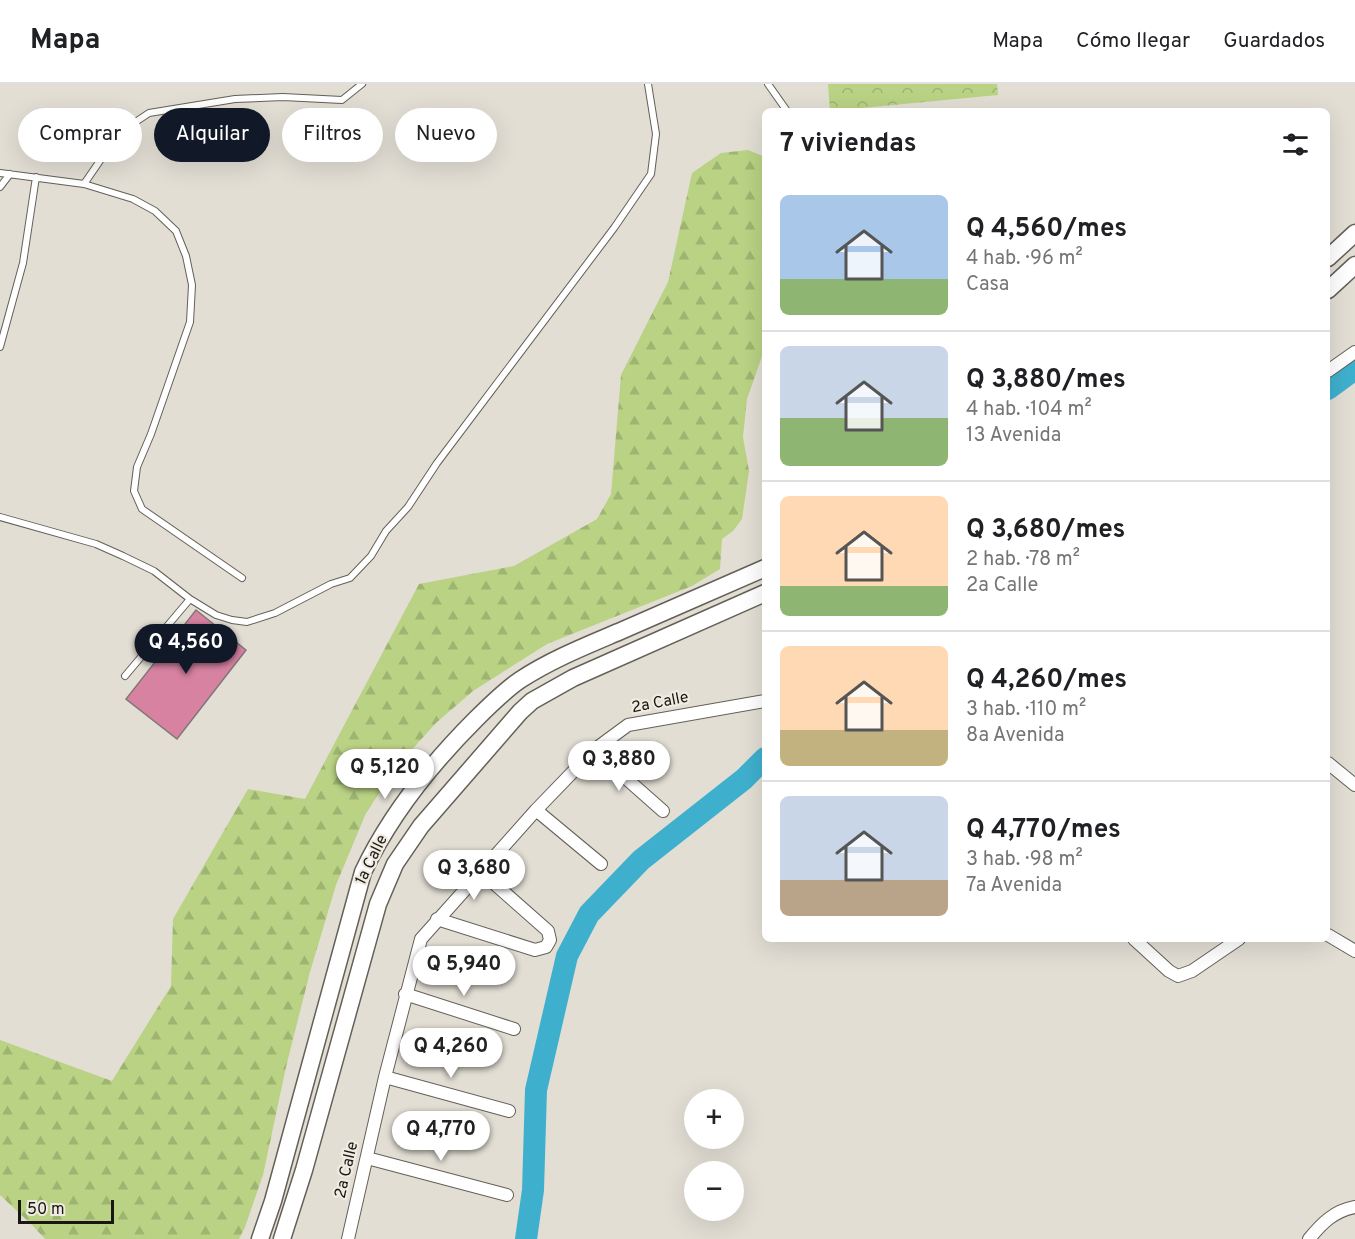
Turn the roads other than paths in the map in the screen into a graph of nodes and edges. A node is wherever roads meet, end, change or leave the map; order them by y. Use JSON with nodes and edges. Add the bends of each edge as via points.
{"nodes":[{"id":1,"x":362,"y":84,"type":"edge"},
{"id":2,"x":648,"y":84,"type":"edge"},
{"id":3,"x":768,"y":84,"type":"edge"},
{"id":4,"x":785,"y":108,"type":"edge"},
{"id":5,"x":0,"y":173,"type":"edge"},
{"id":6,"x":10,"y":174,"type":"junction"},
{"id":7,"x":36,"y":177,"type":"junction"},
{"id":8,"x":84,"y":184,"type":"junction"},
{"id":9,"x":0,"y":187,"type":"edge"},
{"id":10,"x":1355,"y":233,"type":"edge"},
{"id":11,"x":1330,"y":256,"type":"edge"},
{"id":12,"x":1355,"y":265,"type":"edge"},
{"id":13,"x":1330,"y":288,"type":"edge"},
{"id":14,"x":0,"y":347,"type":"edge"},
{"id":15,"x":1355,"y":352,"type":"edge"},
{"id":16,"x":1330,"y":370,"type":"edge"},
{"id":17,"x":0,"y":517,"type":"edge"},
{"id":18,"x":762,"y":569,"type":"edge"},
{"id":19,"x":243,"y":578,"type":"dead end"},
{"id":20,"x":762,"y":593,"type":"edge"},
{"id":21,"x":190,"y":599,"type":"junction"},
{"id":22,"x":125,"y":676,"type":"dead end"},
{"id":23,"x":762,"y":702,"type":"edge"},
{"id":24,"x":594,"y":750,"type":"junction"},
{"id":25,"x":1330,"y":765,"type":"edge"},
{"id":26,"x":1355,"y":785,"type":"edge"},
{"id":27,"x":536,"y":810,"type":"junction"},
{"id":28,"x":663,"y":811,"type":"dead end"},
{"id":29,"x":601,"y":864,"type":"dead end"},
{"id":30,"x":480,"y":871,"type":"junction"},
{"id":31,"x":437,"y":919,"type":"junction"},
{"id":32,"x":1330,"y":936,"type":"edge"},
{"id":33,"x":1137,"y":942,"type":"edge"},
{"id":34,"x":1235,"y":942,"type":"edge"},
{"id":35,"x":1355,"y":951,"type":"edge"},
{"id":36,"x":405,"y":994,"type":"junction"},
{"id":37,"x":514,"y":1029,"type":"dead end"},
{"id":38,"x":385,"y":1077,"type":"junction"},
{"id":39,"x":509,"y":1111,"type":"dead end"},
{"id":40,"x":367,"y":1158,"type":"junction"},
{"id":41,"x":507,"y":1196,"type":"dead end"},
{"id":42,"x":1355,"y":1208,"type":"edge"},
{"id":43,"x":260,"y":1239,"type":"edge"},
{"id":44,"x":282,"y":1239,"type":"edge"},
{"id":45,"x":348,"y":1239,"type":"edge"},
{"id":46,"x":1309,"y":1239,"type":"edge"}],
"edges":[{"from":1,"to":8,"type":"lane","via":[[342,100],[247,99],[149,113],[119,132]]},
{"from":2,"to":21,"type":"lane","via":[[656,134],[651,174],[371,556],[350,578],[247,622],[216,615]]},
{"from":3,"to":4,"type":"lane"},
{"from":5,"to":6,"type":"lane"},
{"from":6,"to":7,"type":"lane"},
{"from":6,"to":9,"type":"lane"},
{"from":7,"to":8,"type":"lane"},
{"from":7,"to":14,"type":"lane","via":[[23,263]]},
{"from":8,"to":19,"type":"lane","via":[[133,199],[155,211],[176,231],[192,285],[190,322],[137,467],[134,491],[142,509]]},
{"from":10,"to":11,"type":"main road"},
{"from":12,"to":13,"type":"main road"},
{"from":15,"to":16,"type":"street"},
{"from":17,"to":21,"type":"lane","via":[[96,544],[154,571]]},
{"from":18,"to":43,"type":"main road","name":"1a Calle","via":[[587,646],[519,681],[498,697],[437,760],[399,811],[363,872]]},
{"from":20,"to":44,"type":"main road","name":"1a Calle","via":[[600,665],[532,701],[421,826],[395,864],[378,904]]},
{"from":21,"to":22,"type":"lane"},
{"from":23,"to":24,"type":"street","name":"2a Calle","via":[[628,725]]},
{"from":24,"to":27,"type":"street","name":"2a Calle"},
{"from":24,"to":28,"type":"street"},
{"from":25,"to":26,"type":"street"},
{"from":27,"to":29,"type":"street"},
{"from":27,"to":30,"type":"street","name":"2a Calle"},
{"from":30,"to":31,"type":"street","name":"2a Calle"},
{"from":30,"to":31,"type":"street","via":[[548,931],[548,945],[535,950]]},
{"from":31,"to":36,"type":"street","name":"2a Calle","via":[[421,939]]},
{"from":32,"to":35,"type":"street"},
{"from":33,"to":34,"type":"street","via":[[1178,976],[1192,972]]},
{"from":36,"to":37,"type":"street"},
{"from":36,"to":38,"type":"street","name":"2a Calle"},
{"from":38,"to":39,"type":"street"},
{"from":38,"to":40,"type":"street","name":"2a Calle"},
{"from":40,"to":41,"type":"street"},
{"from":40,"to":45,"type":"street","name":"2a Calle"},
{"from":42,"to":46,"type":"street","via":[[1329,1217]]}]}
